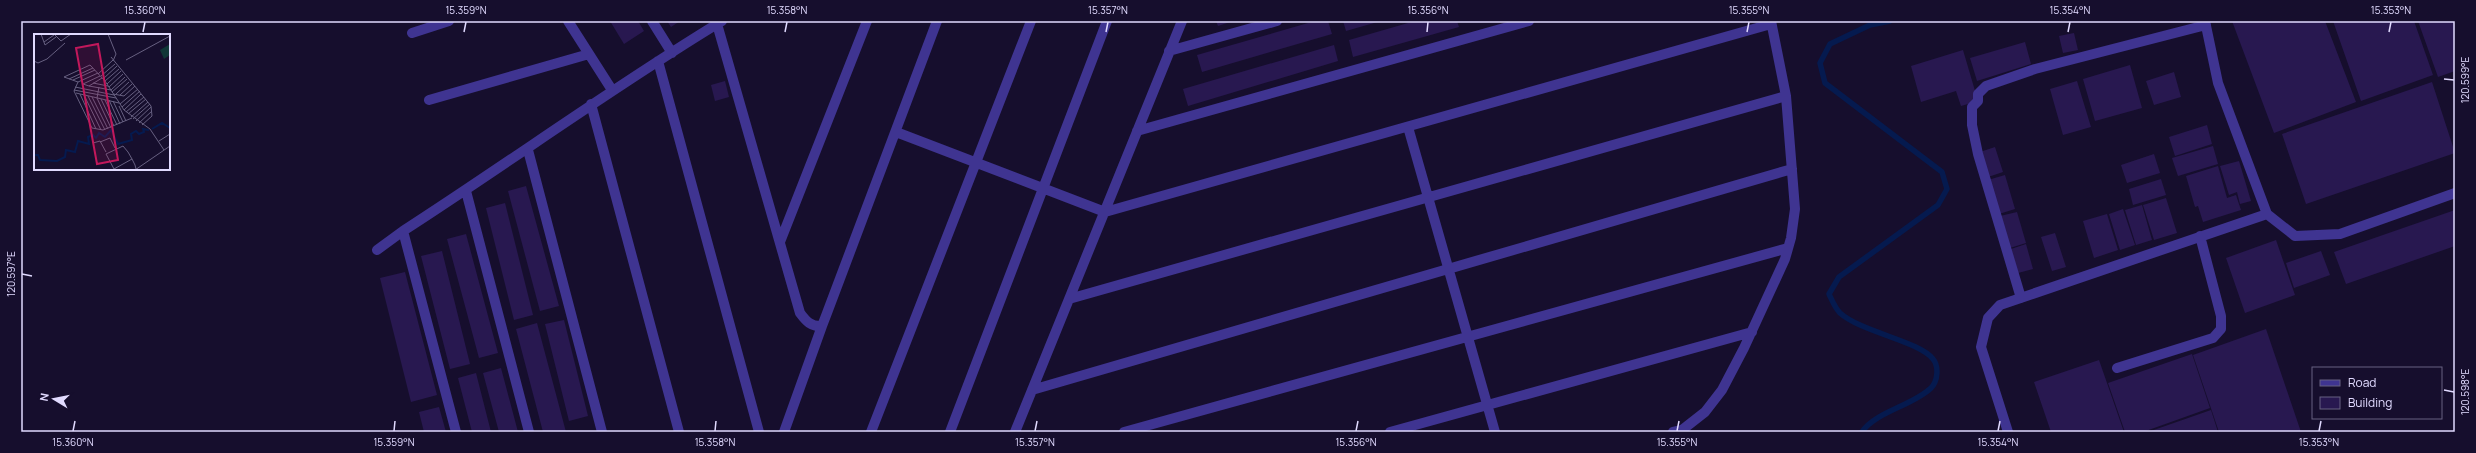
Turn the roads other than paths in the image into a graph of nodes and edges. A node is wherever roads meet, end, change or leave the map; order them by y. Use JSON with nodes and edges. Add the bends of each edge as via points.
{"nodes":[{"id":1,"x":449,"y":21,"type":"edge"},
{"id":2,"x":568,"y":21,"type":"edge"},
{"id":3,"x":652,"y":21,"type":"edge"},
{"id":4,"x":867,"y":21,"type":"edge"},
{"id":5,"x":937,"y":21,"type":"edge"},
{"id":6,"x":1031,"y":21,"type":"edge"},
{"id":7,"x":1107,"y":21,"type":"edge"},
{"id":8,"x":1182,"y":21,"type":"edge"},
{"id":9,"x":1277,"y":21,"type":"edge"},
{"id":10,"x":1529,"y":21,"type":"edge"},
{"id":11,"x":1771,"y":22,"type":"edge"},
{"id":12,"x":720,"y":23,"type":"edge"},
{"id":13,"x":2206,"y":23,"type":"edge"},
{"id":14,"x":412,"y":33,"type":"dead end"},
{"id":15,"x":1169,"y":51,"type":"junction"},
{"id":16,"x":672,"y":53,"type":"junction"},
{"id":17,"x":589,"y":54,"type":"junction"},
{"id":18,"x":658,"y":61,"type":"junction"},
{"id":19,"x":612,"y":90,"type":"junction"},
{"id":20,"x":1786,"y":96,"type":"junction"},
{"id":21,"x":429,"y":100,"type":"dead end"},
{"id":22,"x":591,"y":104,"type":"junction"},
{"id":23,"x":1408,"y":128,"type":"junction"},
{"id":24,"x":896,"y":132,"type":"junction"},
{"id":25,"x":1137,"y":132,"type":"junction"},
{"id":26,"x":528,"y":150,"type":"junction"},
{"id":27,"x":976,"y":162,"type":"junction"},
{"id":28,"x":1792,"y":169,"type":"junction"},
{"id":29,"x":1043,"y":188,"type":"junction"},
{"id":30,"x":466,"y":191,"type":"junction"},
{"id":31,"x":2455,"y":194,"type":"edge"},
{"id":32,"x":1428,"y":198,"type":"junction"},
{"id":33,"x":1105,"y":212,"type":"junction"},
{"id":34,"x":2267,"y":214,"type":"junction"},
{"id":35,"x":403,"y":231,"type":"junction"},
{"id":36,"x":2200,"y":236,"type":"junction"},
{"id":37,"x":780,"y":242,"type":"junction"},
{"id":38,"x":1788,"y":248,"type":"junction"},
{"id":39,"x":377,"y":250,"type":"dead end"},
{"id":40,"x":1448,"y":269,"type":"junction"},
{"id":41,"x":2021,"y":298,"type":"junction"},
{"id":42,"x":1069,"y":299,"type":"junction"},
{"id":43,"x":822,"y":326,"type":"junction"},
{"id":44,"x":1752,"y":332,"type":"junction"},
{"id":45,"x":1468,"y":337,"type":"junction"},
{"id":46,"x":2117,"y":368,"type":"dead end"},
{"id":47,"x":1032,"y":390,"type":"junction"},
{"id":48,"x":1487,"y":405,"type":"junction"},
{"id":49,"x":456,"y":432,"type":"edge"},
{"id":50,"x":529,"y":432,"type":"edge"},
{"id":51,"x":602,"y":432,"type":"edge"},
{"id":52,"x":679,"y":432,"type":"edge"},
{"id":53,"x":758,"y":432,"type":"edge"},
{"id":54,"x":784,"y":432,"type":"edge"},
{"id":55,"x":871,"y":432,"type":"edge"},
{"id":56,"x":950,"y":432,"type":"edge"},
{"id":57,"x":1015,"y":432,"type":"edge"},
{"id":58,"x":1124,"y":432,"type":"edge"},
{"id":59,"x":1390,"y":432,"type":"edge"},
{"id":60,"x":1495,"y":432,"type":"edge"},
{"id":61,"x":1673,"y":432,"type":"edge"},
{"id":62,"x":2008,"y":432,"type":"edge"}],
"edges":[{"from":1,"to":14,"type":"street"},
{"from":2,"to":17,"type":"street"},
{"from":3,"to":16,"type":"street"},
{"from":4,"to":37,"type":"street"},
{"from":5,"to":24,"type":"street"},
{"from":6,"to":27,"type":"street"},
{"from":7,"to":29,"type":"street"},
{"from":8,"to":15,"type":"street"},
{"from":9,"to":15,"type":"street"},
{"from":10,"to":25,"type":"street"},
{"from":11,"to":20,"type":"street"},
{"from":11,"to":23,"type":"street"},
{"from":12,"to":16,"type":"street"},
{"from":12,"to":37,"type":"street"},
{"from":13,"to":34,"type":"street","via":[[2218,83]]},
{"from":13,"to":41,"type":"street","via":[[2034,69],[1986,86],[1978,94],[1978,101],[1972,107],[1976,147]]},
{"from":15,"to":25,"type":"street"},
{"from":16,"to":18,"type":"street"},
{"from":17,"to":19,"type":"street"},
{"from":17,"to":21,"type":"street"},
{"from":18,"to":19,"type":"street"},
{"from":18,"to":53,"type":"street"},
{"from":19,"to":22,"type":"street"},
{"from":20,"to":28,"type":"street"},
{"from":20,"to":32,"type":"street"},
{"from":22,"to":26,"type":"street"},
{"from":22,"to":52,"type":"street"},
{"from":23,"to":32,"type":"street"},
{"from":23,"to":33,"type":"street"},
{"from":24,"to":27,"type":"street"},
{"from":24,"to":43,"type":"street"},
{"from":25,"to":33,"type":"street"},
{"from":26,"to":30,"type":"street"},
{"from":26,"to":51,"type":"street"},
{"from":27,"to":29,"type":"street"},
{"from":27,"to":55,"type":"street"},
{"from":28,"to":38,"type":"street","via":[[1795,209]]},
{"from":28,"to":40,"type":"street"},
{"from":29,"to":33,"type":"street"},
{"from":29,"to":56,"type":"street"},
{"from":30,"to":35,"type":"street"},
{"from":30,"to":50,"type":"street"},
{"from":31,"to":34,"type":"street","via":[[2340,234],[2295,236]]},
{"from":32,"to":40,"type":"street"},
{"from":32,"to":42,"type":"street"},
{"from":33,"to":42,"type":"street"},
{"from":34,"to":36,"type":"street"},
{"from":35,"to":39,"type":"street"},
{"from":35,"to":49,"type":"street"},
{"from":36,"to":41,"type":"street"},
{"from":36,"to":46,"type":"street","via":[[2221,316],[2221,329],[2213,338]]},
{"from":37,"to":43,"type":"street","via":[[800,313],[814,326]]},
{"from":38,"to":44,"type":"street"},
{"from":38,"to":45,"type":"street"},
{"from":40,"to":45,"type":"street"},
{"from":40,"to":47,"type":"street"},
{"from":41,"to":62,"type":"street","via":[[2000,305],[1988,318],[1981,347]]},
{"from":42,"to":47,"type":"street"},
{"from":43,"to":54,"type":"street"},
{"from":44,"to":48,"type":"street"},
{"from":44,"to":61,"type":"street","via":[[1722,390],[1704,412],[1682,430]]},
{"from":45,"to":48,"type":"street"},
{"from":45,"to":58,"type":"street"},
{"from":47,"to":57,"type":"street"},
{"from":48,"to":59,"type":"street"},
{"from":48,"to":60,"type":"street"}]}
